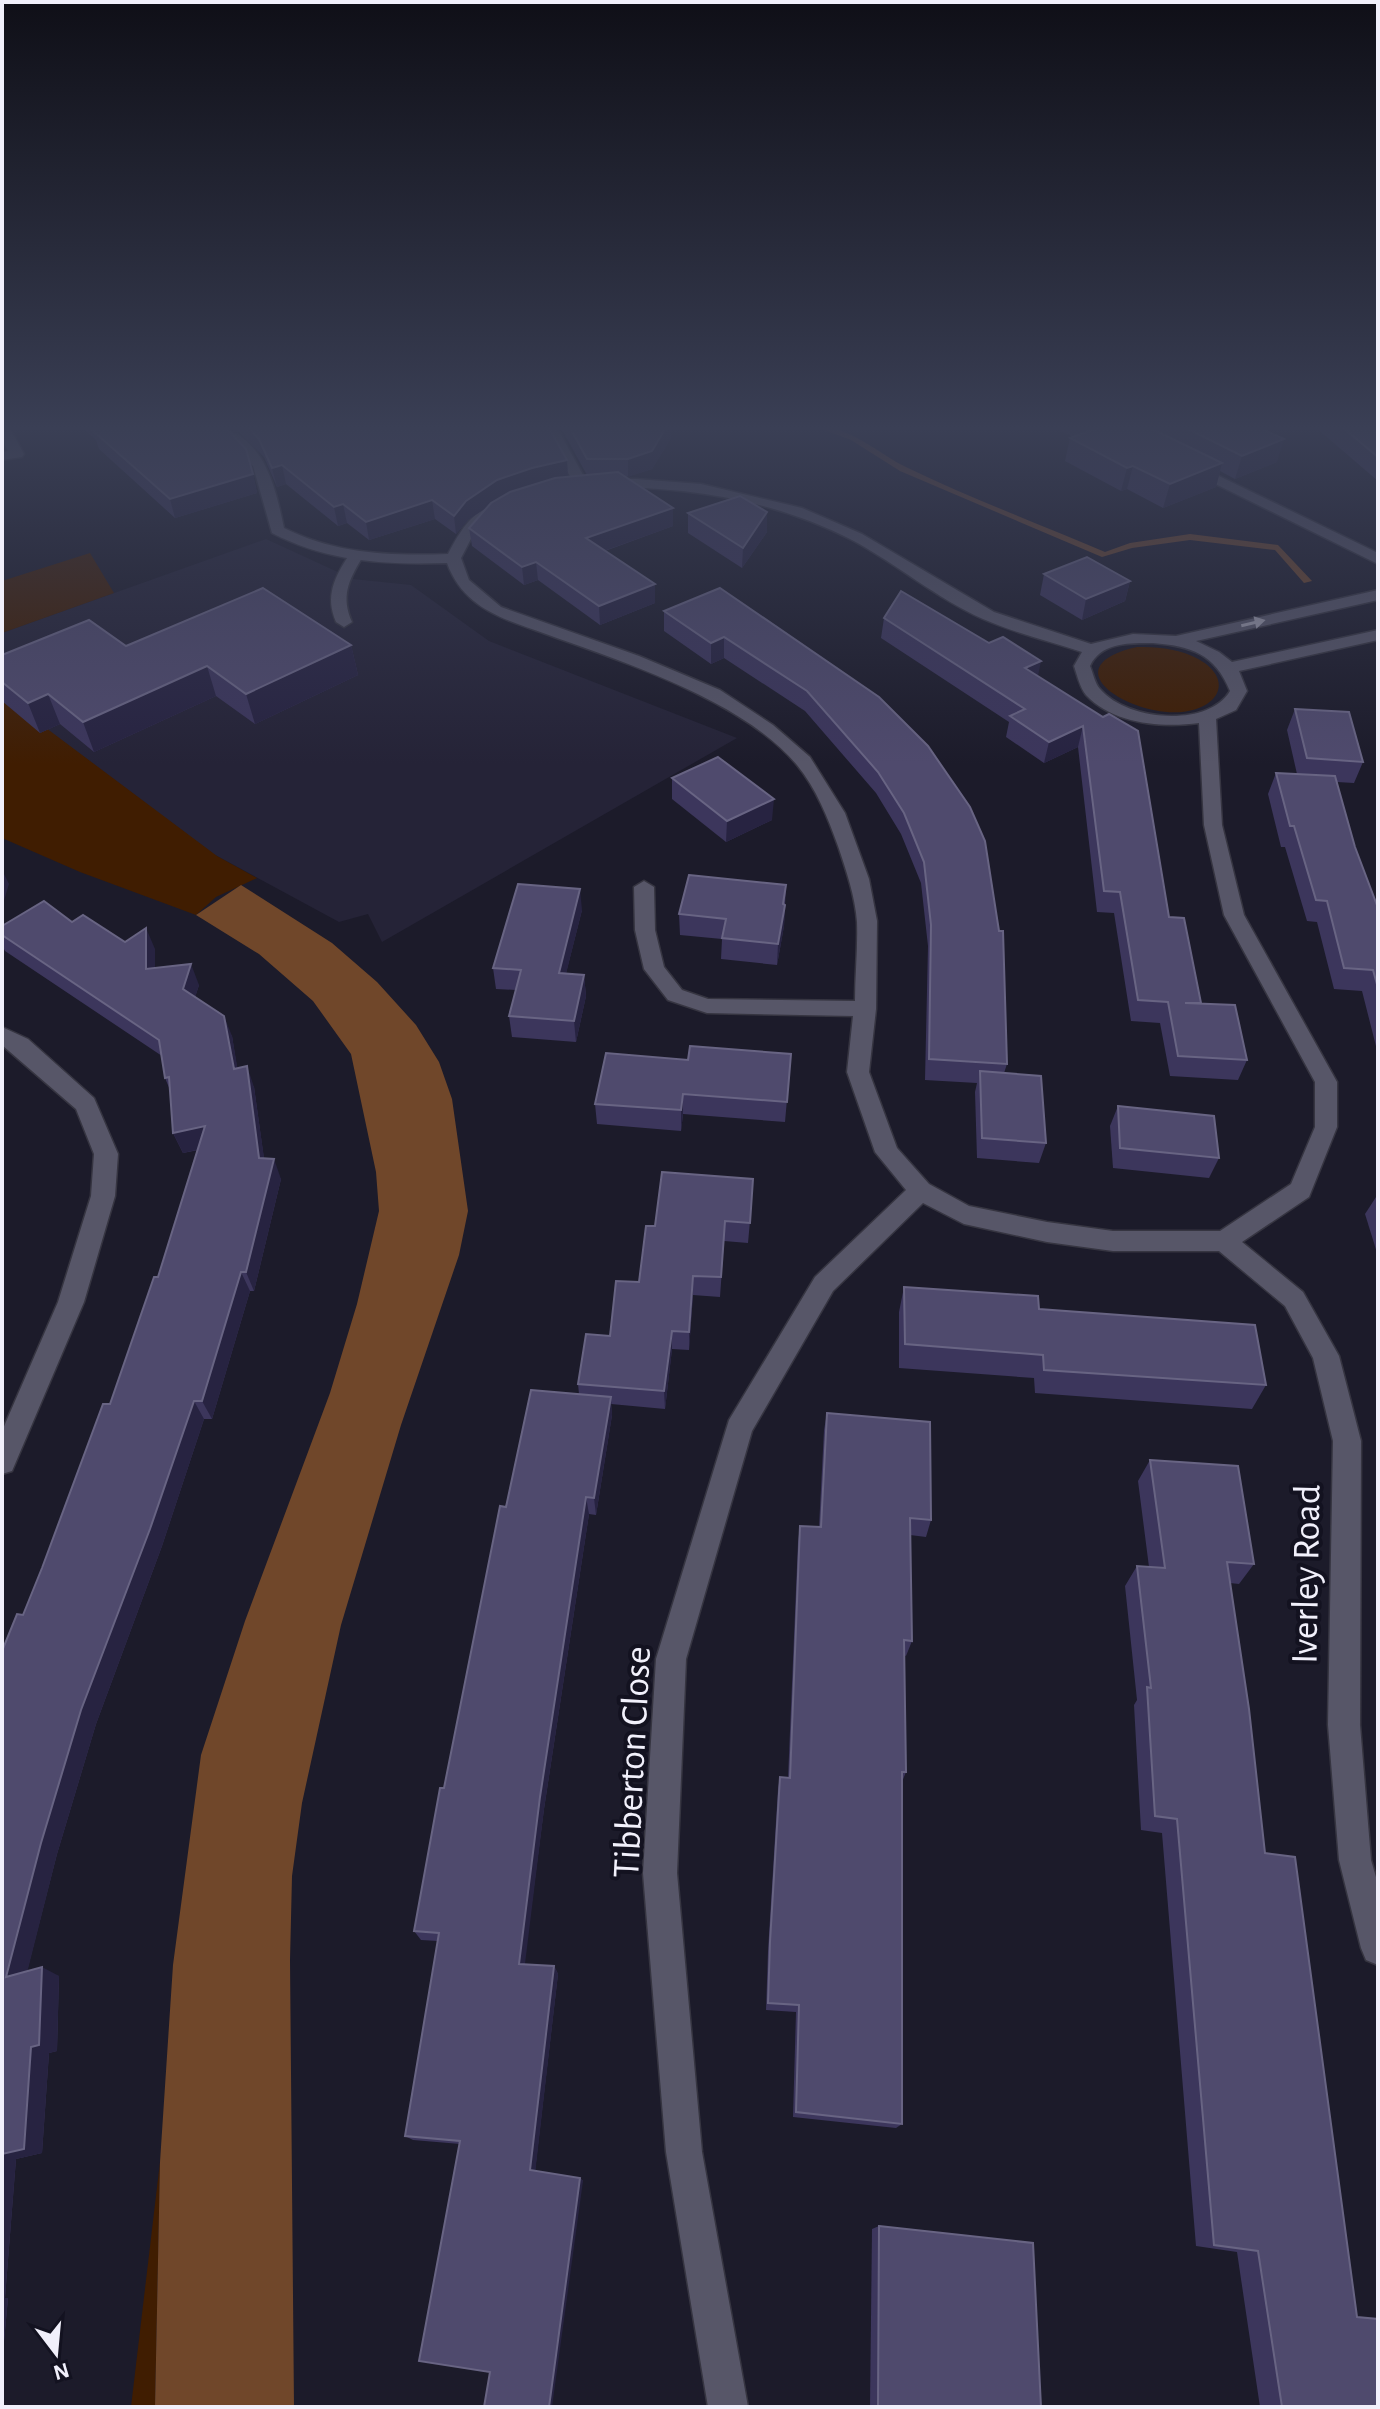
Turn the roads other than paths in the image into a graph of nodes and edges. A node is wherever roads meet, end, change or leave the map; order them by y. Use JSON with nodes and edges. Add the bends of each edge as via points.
{"nodes":[{"id":1,"x":293,"y":538,"type":"edge"},
{"id":2,"x":463,"y":538,"type":"edge"},
{"id":3,"x":859,"y":538,"type":"edge"},
{"id":4,"x":1337,"y":538,"type":"edge"},
{"id":5,"x":354,"y":558,"type":"junction"},
{"id":6,"x":453,"y":558,"type":"junction"},
{"id":7,"x":1378,"y":559,"type":"edge"},
{"id":8,"x":1378,"y":595,"type":"edge"},
{"id":9,"x":344,"y":622,"type":"dead end"},
{"id":10,"x":1378,"y":635,"type":"edge"},
{"id":11,"x":1177,"y":640,"type":"junction"},
{"id":12,"x":1092,"y":650,"type":"junction"},
{"id":13,"x":1229,"y":668,"type":"junction"},
{"id":14,"x":1207,"y":718,"type":"junction"},
{"id":15,"x":644,"y":887,"type":"dead end"},
{"id":16,"x":865,"y":1009,"type":"junction"},
{"id":17,"x":2,"y":1035,"type":"edge"},
{"id":18,"x":921,"y":1191,"type":"junction"},
{"id":19,"x":1224,"y":1241,"type":"junction"},
{"id":20,"x":2,"y":1462,"type":"edge"},
{"id":21,"x":1378,"y":1948,"type":"edge"},
{"id":22,"x":728,"y":2407,"type":"edge"}],
"edges":[{"from":1,"to":5,"type":"street"},
{"from":2,"to":6,"type":"street"},
{"from":3,"to":12,"type":"street","via":[[932,587],[990,615]]},
{"from":4,"to":7,"type":"street"},
{"from":5,"to":6,"type":"street"},
{"from":5,"to":9,"type":"street","via":[[335,591]]},
{"from":6,"to":16,"type":"street","via":[[462,582],[495,610],[714,694],[804,761],[836,813],[859,879],[867,921]]},
{"from":11,"to":8,"type":"street","one_way":true},
{"from":10,"to":13,"type":"street"},
{"from":11,"to":12,"type":"street","via":[[1138,638]]},
{"from":11,"to":13,"type":"street","via":[[1210,652]]},
{"from":12,"to":14,"type":"street","via":[[1082,673],[1099,697],[1117,709],[1162,721]]},
{"from":13,"to":14,"type":"street","via":[[1238,695],[1226,710]]},
{"from":14,"to":19,"type":"street","via":[[1213,825],[1234,915],[1326,1082],[1326,1127],[1301,1190]]},
{"from":15,"to":16,"type":"street","via":[[645,930],[654,969],[675,995],[707,1006]]},
{"from":16,"to":18,"type":"street","via":[[858,1072],[887,1152]]},
{"from":17,"to":20,"type":"street","via":[[86,1104],[106,1154],[103,1196],[71,1302]]},
{"from":18,"to":19,"type":"street","via":[[964,1214],[1047,1232],[1113,1241]]},
{"from":18,"to":22,"type":"street","name":"Tibberton Close","via":[[824,1284],[739,1428],[671,1659],[660,1873],[684,2152]]},
{"from":19,"to":21,"type":"street","name":"Iverley Road","via":[[1294,1299],[1326,1356],[1347,1441],[1344,1725],[1355,1860]]}]}
